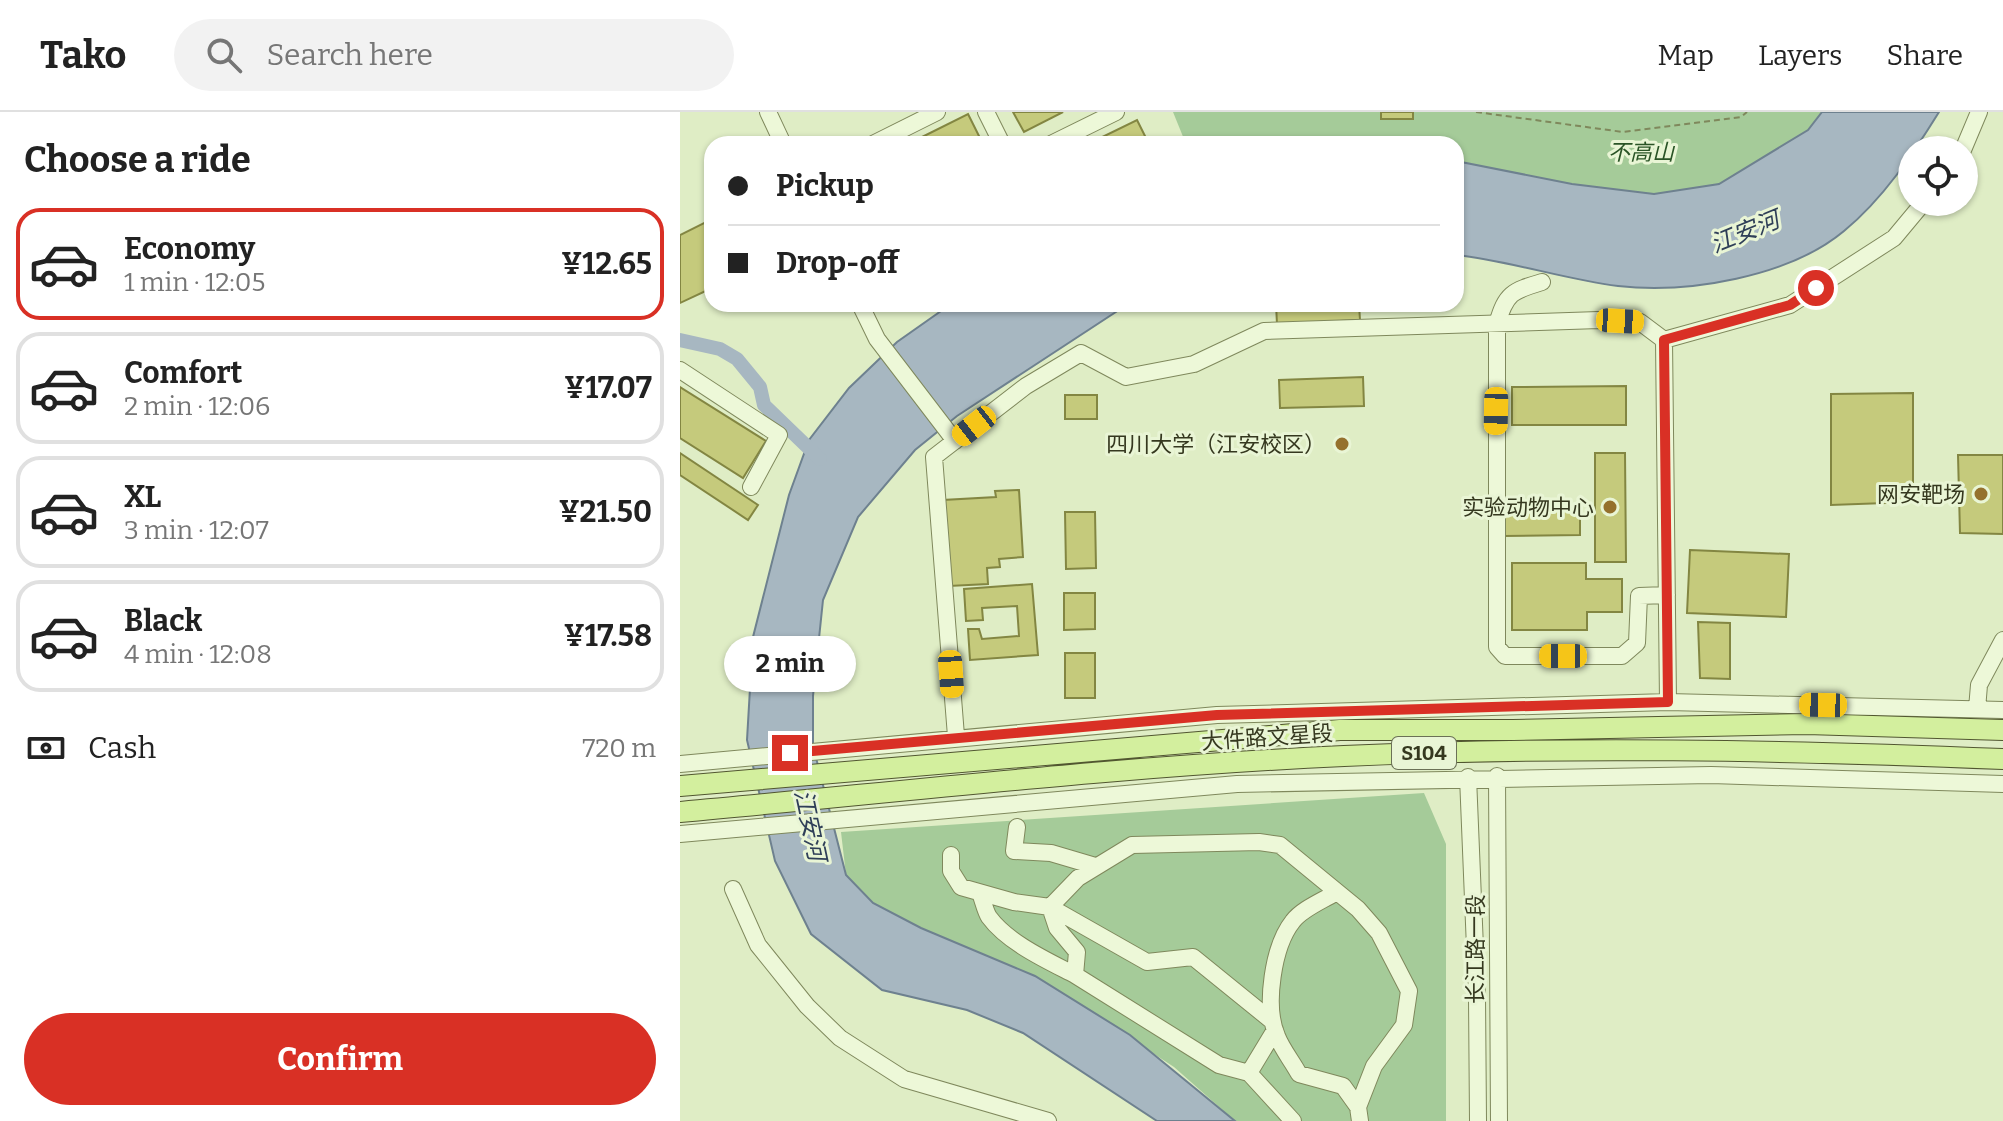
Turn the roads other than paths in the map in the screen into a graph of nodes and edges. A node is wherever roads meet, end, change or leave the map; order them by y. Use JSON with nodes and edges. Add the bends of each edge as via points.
{"nodes":[{"id":1,"x":768,"y":112,"type":"edge"},
{"id":2,"x":937,"y":112,"type":"edge"},
{"id":3,"x":986,"y":112,"type":"edge"},
{"id":4,"x":1116,"y":112,"type":"edge"},
{"id":5,"x":1979,"y":112,"type":"edge"},
{"id":6,"x":779,"y":136,"type":"edge"},
{"id":7,"x":889,"y":136,"type":"edge"},
{"id":8,"x":998,"y":136,"type":"edge"},
{"id":9,"x":1067,"y":136,"type":"edge"},
{"id":10,"x":1969,"y":136,"type":"edge"},
{"id":11,"x":1912,"y":216,"type":"edge"},
{"id":12,"x":1542,"y":282,"type":"dead end"},
{"id":13,"x":864,"y":312,"type":"edge"},
{"id":14,"x":1497,"y":324,"type":"junction"},
{"id":15,"x":1664,"y":340,"type":"junction"},
{"id":16,"x":680,"y":370,"type":"edge"},
{"id":17,"x":955,"y":441,"type":"junction"},
{"id":18,"x":751,"y":487,"type":"dead end"},
{"id":19,"x":1667,"y":595,"type":"junction"},
{"id":20,"x":2003,"y":640,"type":"edge"},
{"id":21,"x":1668,"y":702,"type":"junction"},
{"id":22,"x":1977,"y":709,"type":"junction"},
{"id":23,"x":2003,"y":710,"type":"edge"},
{"id":24,"x":2003,"y":730,"type":"edge"},
{"id":25,"x":956,"y":736,"type":"junction"},
{"id":26,"x":2003,"y":759,"type":"edge"},
{"id":27,"x":680,"y":764,"type":"edge"},
{"id":28,"x":1497,"y":776,"type":"junction"},
{"id":29,"x":1468,"y":777,"type":"junction"},
{"id":30,"x":2003,"y":784,"type":"edge"},
{"id":31,"x":680,"y":786,"type":"edge"},
{"id":32,"x":680,"y":812,"type":"edge"},
{"id":33,"x":1017,"y":827,"type":"dead end"},
{"id":34,"x":680,"y":834,"type":"edge"},
{"id":35,"x":951,"y":855,"type":"dead end"},
{"id":36,"x":1095,"y":866,"type":"junction"},
{"id":37,"x":733,"y":889,"type":"dead end"},
{"id":38,"x":980,"y":893,"type":"junction"},
{"id":39,"x":1335,"y":893,"type":"junction"},
{"id":40,"x":1050,"y":907,"type":"junction"},
{"id":41,"x":1075,"y":975,"type":"junction"},
{"id":42,"x":1274,"y":1025,"type":"junction"},
{"id":43,"x":1249,"y":1073,"type":"junction"},
{"id":44,"x":1359,"y":1114,"type":"edge"},
{"id":45,"x":1048,"y":1121,"type":"edge"},
{"id":46,"x":1293,"y":1121,"type":"edge"},
{"id":47,"x":1478,"y":1121,"type":"edge"},
{"id":48,"x":1499,"y":1121,"type":"edge"}],
"edges":[{"from":1,"to":6,"type":"street"},
{"from":2,"to":7,"type":"street"},
{"from":3,"to":8,"type":"street"},
{"from":4,"to":9,"type":"street"},
{"from":5,"to":10,"type":"street"},
{"from":11,"to":15,"type":"street","via":[[1894,238],[1790,305]]},
{"from":12,"to":14,"type":"street","via":[[1504,300]]},
{"from":13,"to":17,"type":"street","via":[[877,339]]},
{"from":14,"to":15,"type":"street","via":[[1640,322]]},
{"from":14,"to":17,"type":"street","via":[[1264,331],[1194,364],[1126,377],[1081,353],[1026,386]]},
{"from":14,"to":19,"type":"street","via":[[1497,647],[1505,656],[1622,656],[1637,643],[1639,596]]},
{"from":15,"to":19,"type":"street"},
{"from":16,"to":18,"type":"street","via":[[779,435]]},
{"from":17,"to":25,"type":"street","via":[[934,457]]},
{"from":19,"to":21,"type":"street"},
{"from":20,"to":22,"type":"street","via":[[1979,685]]},
{"from":21,"to":22,"type":"street"},
{"from":21,"to":25,"type":"street","via":[[1217,715]]},
{"from":22,"to":23,"type":"street"},
{"from":24,"to":31,"type":"main road","name":"大件路文星段","number":"S104","via":[[1807,724],[1340,730]]},
{"from":25,"to":27,"type":"street"},
{"from":26,"to":32,"type":"main road","name":"大件路文星段","number":"S104","via":[[1805,751],[1500,750],[1139,769]]},
{"from":28,"to":29,"type":"street"},
{"from":28,"to":30,"type":"street","via":[[1711,775]]},
{"from":28,"to":48,"type":"street","name":"长江路一段"},
{"from":29,"to":34,"type":"street","via":[[1237,784]]},
{"from":29,"to":47,"type":"street","name":"长江路一段"},
{"from":33,"to":36,"type":"street","via":[[1014,851],[1051,853]]},
{"from":35,"to":38,"type":"street","via":[[951,871],[961,887]]},
{"from":36,"to":39,"type":"street","via":[[1132,845],[1259,842],[1280,845]]},
{"from":36,"to":40,"type":"street"},
{"from":37,"to":45,"type":"street","via":[[758,945],[840,1038],[904,1079]]},
{"from":38,"to":40,"type":"street"},
{"from":38,"to":41,"type":"street","via":[[988,916],[1005,931]]},
{"from":39,"to":42,"type":"street","via":[[1294,918],[1279,942],[1273,971]]},
{"from":39,"to":44,"type":"street","via":[[1379,933],[1409,991],[1404,1025],[1374,1066]]},
{"from":40,"to":41,"type":"street","via":[[1057,928],[1077,952]]},
{"from":40,"to":42,"type":"street","via":[[1147,962],[1193,957]]},
{"from":41,"to":43,"type":"street","via":[[1219,1065]]},
{"from":42,"to":43,"type":"street"},
{"from":42,"to":44,"type":"street","via":[[1299,1074],[1343,1086]]},
{"from":43,"to":46,"type":"street"}]}
